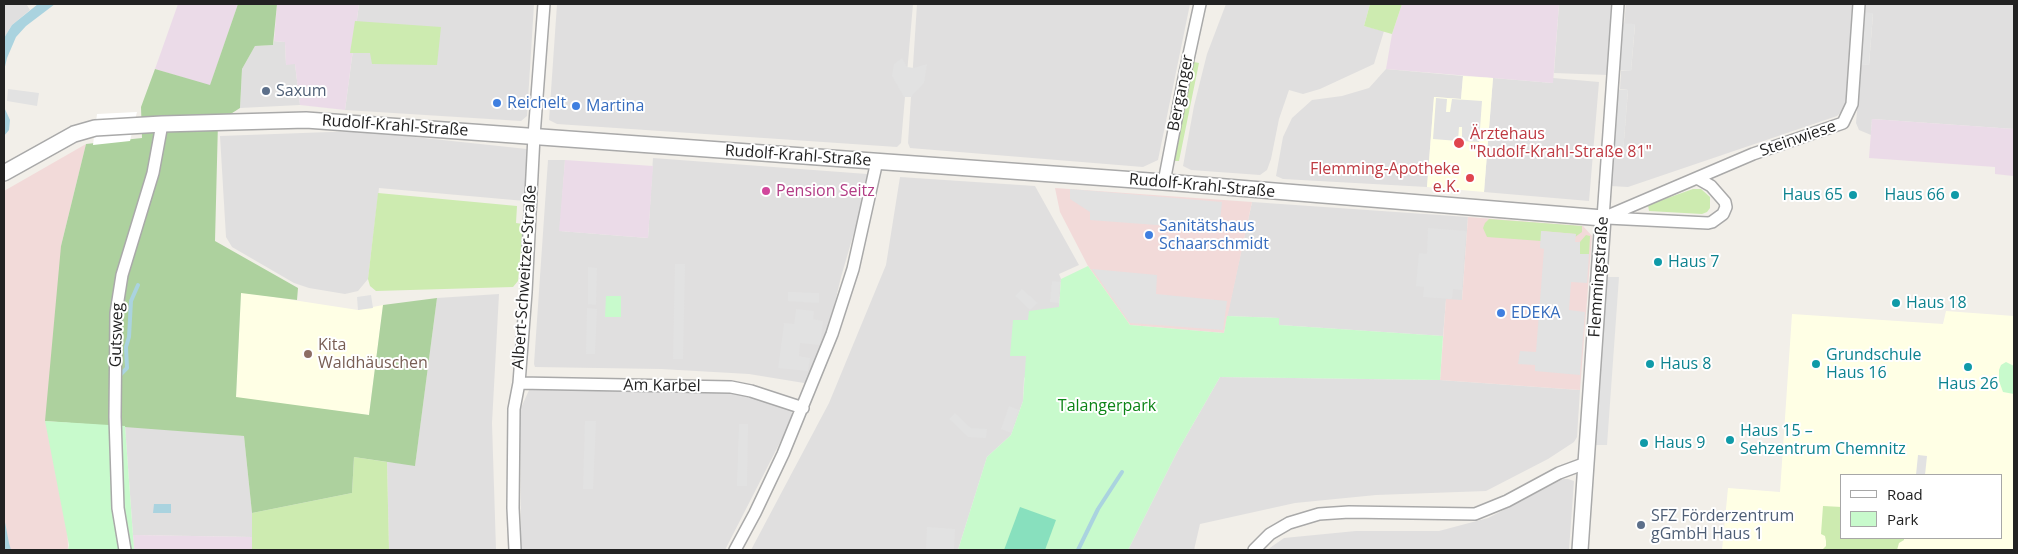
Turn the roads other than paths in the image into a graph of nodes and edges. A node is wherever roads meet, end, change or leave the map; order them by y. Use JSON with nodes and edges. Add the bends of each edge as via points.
{"nodes":[{"id":1,"x":544,"y":4,"type":"edge"},
{"id":2,"x":1200,"y":4,"type":"edge"},
{"id":3,"x":1618,"y":4,"type":"edge"},
{"id":4,"x":1860,"y":4,"type":"edge"},
{"id":5,"x":162,"y":124,"type":"junction"},
{"id":6,"x":534,"y":136,"type":"junction"},
{"id":7,"x":877,"y":161,"type":"junction"},
{"id":8,"x":4,"y":173,"type":"edge"},
{"id":9,"x":1697,"y":178,"type":"junction"},
{"id":10,"x":1164,"y":182,"type":"junction"},
{"id":11,"x":1603,"y":218,"type":"junction"},
{"id":12,"x":519,"y":383,"type":"junction"},
{"id":13,"x":803,"y":408,"type":"junction"},
{"id":14,"x":1586,"y":463,"type":"junction"},
{"id":15,"x":124,"y":550,"type":"edge"},
{"id":16,"x":515,"y":550,"type":"edge"},
{"id":17,"x":735,"y":550,"type":"edge"},
{"id":18,"x":1254,"y":550,"type":"edge"},
{"id":19,"x":1580,"y":550,"type":"edge"}],
"edges":[{"from":1,"to":6,"type":"street","name":"Albert-Schweitzer-Straße"},
{"from":2,"to":10,"type":"street","name":"Berganger"},
{"from":3,"to":11,"type":"street","name":"Flemmingstraße"},
{"from":4,"to":9,"type":"street","name":"Steinwiese","via":[[1852,104],[1843,123],[1753,154]]},
{"from":5,"to":6,"type":"street","name":"Rudolf-Krahl-Straße","via":[[306,120]]},
{"from":5,"to":8,"type":"street","name":"Rudolf-Krahl-Straße","via":[[95,128],[74,134]]},
{"from":5,"to":15,"type":"street","name":"Gutsweg","via":[[153,173],[122,276],[116,313],[118,508]]},
{"from":6,"to":7,"type":"street","name":"Rudolf-Krahl-Straße"},
{"from":6,"to":12,"type":"street","name":"Albert-Schweitzer-Straße"},
{"from":7,"to":10,"type":"street","name":"Rudolf-Krahl-Straße"},
{"from":7,"to":13,"type":"street","via":[[853,269]]},
{"from":9,"to":11,"type":"street","name":"Steinwiese"},
{"from":9,"to":11,"type":"street","via":[[1711,186],[1725,202],[1723,214],[1712,222]]},
{"from":10,"to":11,"type":"street","name":"Rudolf-Krahl-Straße"},
{"from":11,"to":14,"type":"street","name":"Flemmingstraße"},
{"from":12,"to":13,"type":"street","name":"Am Karbel","via":[[731,387]]},
{"from":12,"to":16,"type":"street","name":"Albert-Schweitzer-Straße","via":[[514,409]]},
{"from":13,"to":17,"type":"street"},
{"from":14,"to":18,"type":"street","via":[[1559,472],[1507,501],[1475,514],[1320,514],[1289,523],[1270,534]]},
{"from":14,"to":19,"type":"street","name":"Flemmingstraße"}]}
